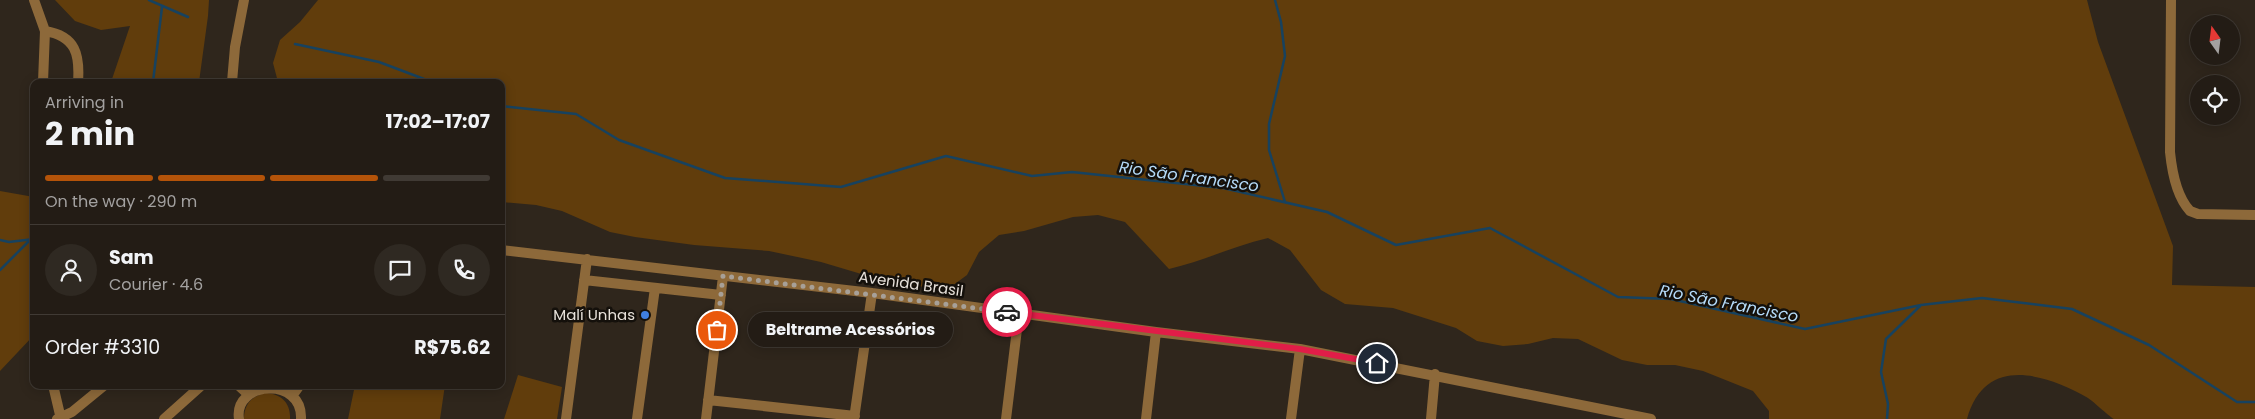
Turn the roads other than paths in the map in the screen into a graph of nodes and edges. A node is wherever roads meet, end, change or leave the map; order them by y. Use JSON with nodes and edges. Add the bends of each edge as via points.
{"nodes":[{"id":1,"x":34,"y":0,"type":"edge"},
{"id":2,"x":2171,"y":0,"type":"edge"},
{"id":3,"x":244,"y":1,"type":"edge"},
{"id":4,"x":45,"y":31,"type":"junction"},
{"id":5,"x":43,"y":79,"type":"edge"},
{"id":6,"x":78,"y":79,"type":"edge"},
{"id":7,"x":232,"y":79,"type":"edge"},
{"id":8,"x":2255,"y":215,"type":"edge"},
{"id":9,"x":505,"y":250,"type":"edge"},
{"id":10,"x":586,"y":259,"type":"junction"},
{"id":11,"x":723,"y":276,"type":"junction"},
{"id":12,"x":584,"y":280,"type":"junction"},
{"id":13,"x":655,"y":288,"type":"junction"},
{"id":14,"x":872,"y":293,"type":"junction"},
{"id":15,"x":721,"y":295,"type":"junction"},
{"id":16,"x":1019,"y":314,"type":"junction"},
{"id":17,"x":1156,"y":332,"type":"junction"},
{"id":18,"x":1300,"y":349,"type":"junction"},
{"id":19,"x":1435,"y":374,"type":"junction"},
{"id":20,"x":54,"y":389,"type":"edge"},
{"id":21,"x":101,"y":389,"type":"edge"},
{"id":22,"x":198,"y":389,"type":"edge"},
{"id":23,"x":242,"y":389,"type":"edge"},
{"id":24,"x":260,"y":389,"type":"edge"},
{"id":25,"x":277,"y":389,"type":"edge"},
{"id":26,"x":297,"y":389,"type":"edge"},
{"id":27,"x":249,"y":395,"type":"junction"},
{"id":28,"x":292,"y":396,"type":"junction"},
{"id":29,"x":708,"y":400,"type":"junction"},
{"id":30,"x":855,"y":417,"type":"edge"},
{"id":31,"x":59,"y":419,"type":"edge"},
{"id":32,"x":164,"y":419,"type":"edge"},
{"id":33,"x":239,"y":419,"type":"edge"},
{"id":34,"x":302,"y":419,"type":"edge"},
{"id":35,"x":566,"y":419,"type":"edge"},
{"id":36,"x":638,"y":419,"type":"edge"},
{"id":37,"x":706,"y":419,"type":"edge"},
{"id":38,"x":1006,"y":419,"type":"edge"},
{"id":39,"x":1146,"y":419,"type":"edge"},
{"id":40,"x":1291,"y":419,"type":"edge"},
{"id":41,"x":1431,"y":419,"type":"edge"},
{"id":42,"x":1651,"y":419,"type":"edge"}],
"edges":[{"from":1,"to":4,"type":"street"},
{"from":2,"to":8,"type":"street","via":[[2170,158],[2182,199],[2190,211],[2198,214]]},
{"from":3,"to":7,"type":"street"},
{"from":4,"to":5,"type":"street"},
{"from":4,"to":6,"type":"street","via":[[55,32],[69,41],[79,65]]},
{"from":9,"to":10,"type":"street","name":"Avenida Brasil"},
{"from":10,"to":11,"type":"street","name":"Avenida Brasil"},
{"from":10,"to":12,"type":"street"},
{"from":11,"to":14,"type":"street","name":"Avenida Brasil"},
{"from":11,"to":15,"type":"street"},
{"from":12,"to":13,"type":"street"},
{"from":12,"to":35,"type":"street"},
{"from":13,"to":15,"type":"street"},
{"from":13,"to":36,"type":"street"},
{"from":14,"to":16,"type":"street","name":"Avenida Brasil"},
{"from":14,"to":30,"type":"street"},
{"from":15,"to":29,"type":"street"},
{"from":16,"to":17,"type":"street","name":"Avenida Brasil"},
{"from":16,"to":38,"type":"street"},
{"from":17,"to":18,"type":"street","name":"Avenida Brasil"},
{"from":17,"to":39,"type":"street"},
{"from":18,"to":19,"type":"street","name":"Avenida Brasil"},
{"from":18,"to":40,"type":"street"},
{"from":19,"to":41,"type":"street"},
{"from":19,"to":42,"type":"street","name":"Avenida Brasil"},
{"from":20,"to":31,"type":"street"},
{"from":21,"to":31,"type":"street"},
{"from":22,"to":32,"type":"street"},
{"from":23,"to":27,"type":"street"},
{"from":24,"to":27,"type":"street"},
{"from":25,"to":28,"type":"street"},
{"from":26,"to":28,"type":"street"},
{"from":27,"to":33,"type":"street","via":[[242,404]]},
{"from":28,"to":34,"type":"street","via":[[300,407]]},
{"from":29,"to":30,"type":"street"},
{"from":29,"to":37,"type":"street"}]}
